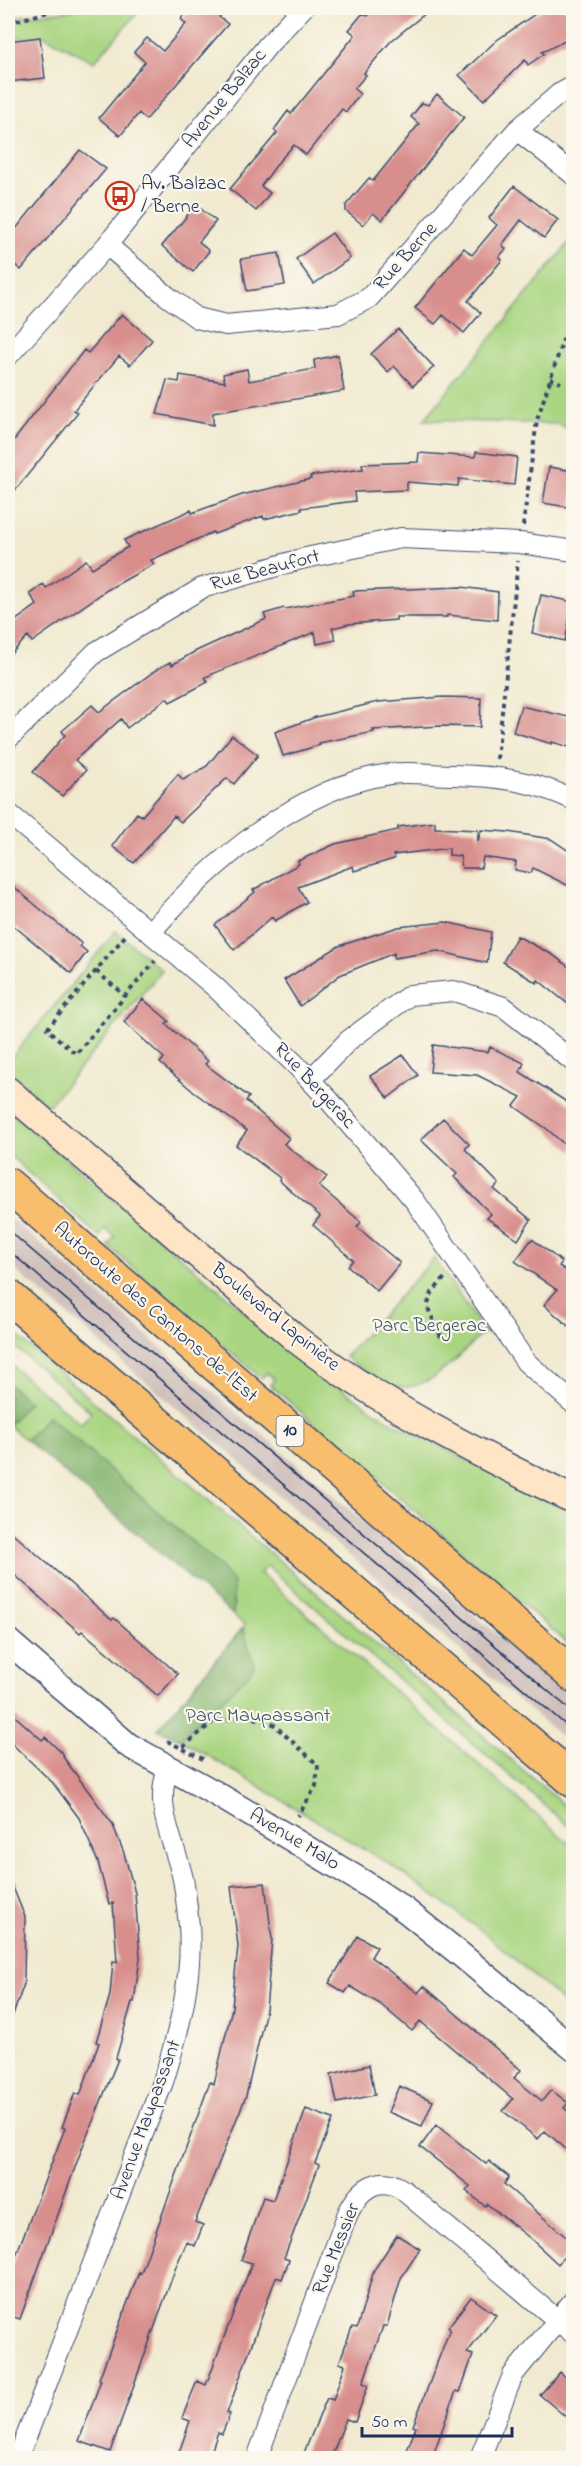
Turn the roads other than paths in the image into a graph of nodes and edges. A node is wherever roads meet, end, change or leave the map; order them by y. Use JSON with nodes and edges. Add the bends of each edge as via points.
{"nodes":[{"id":1,"x":303,"y":8,"type":"edge"},
{"id":2,"x":573,"y":86,"type":"edge"},
{"id":3,"x":517,"y":130,"type":"junction"},
{"id":4,"x":573,"y":175,"type":"edge"},
{"id":5,"x":107,"y":245,"type":"junction"},
{"id":6,"x":8,"y":356,"type":"edge"},
{"id":7,"x":573,"y":551,"type":"edge"},
{"id":8,"x":8,"y":739,"type":"edge"},
{"id":9,"x":573,"y":800,"type":"edge"},
{"id":10,"x":8,"y":813,"type":"edge"},
{"id":11,"x":151,"y":932,"type":"junction"},
{"id":12,"x":573,"y":1062,"type":"edge"},
{"id":13,"x":310,"y":1080,"type":"junction"},
{"id":14,"x":8,"y":1091,"type":"edge"},
{"id":15,"x":8,"y":1185,"type":"edge"},
{"id":16,"x":8,"y":1296,"type":"edge"},
{"id":17,"x":573,"y":1404,"type":"edge"},
{"id":18,"x":573,"y":1500,"type":"edge"},
{"id":19,"x":8,"y":1641,"type":"edge"},
{"id":20,"x":573,"y":1676,"type":"edge"},
{"id":21,"x":170,"y":1768,"type":"junction"},
{"id":22,"x":573,"y":1781,"type":"edge"},
{"id":23,"x":573,"y":2049,"type":"edge"},
{"id":24,"x":573,"y":2300,"type":"edge"},
{"id":25,"x":557,"y":2319,"type":"junction"},
{"id":26,"x":573,"y":2334,"type":"edge"},
{"id":27,"x":18,"y":2458,"type":"edge"},
{"id":28,"x":257,"y":2458,"type":"edge"},
{"id":29,"x":480,"y":2458,"type":"edge"}],
"edges":[{"from":1,"to":5,"type":"street","name":"Avenue Balzac","via":[[268,45]]},
{"from":2,"to":3,"type":"street","name":"Rue Berne"},
{"from":3,"to":4,"type":"street"},
{"from":3,"to":5,"type":"street","name":"Rue Berne","via":[[369,298],[338,315],[226,325],[197,318]]},
{"from":5,"to":6,"type":"street","name":"Avenue Balzac"},
{"from":7,"to":8,"type":"street","name":"Rue Beaufort","via":[[520,543],[401,538],[301,559],[202,588],[96,652]]},
{"from":9,"to":11,"type":"street","via":[[548,788],[495,776],[391,773],[333,789],[268,825],[202,880]]},
{"from":10,"to":11,"type":"street","name":"Rue Bergerac"},
{"from":11,"to":13,"type":"street","name":"Rue Bergerac","via":[[248,1017]]},
{"from":12,"to":13,"type":"street","via":[[504,1007],[454,991],[410,995],[349,1040]]},
{"from":13,"to":17,"type":"street","name":"Rue Bergerac","via":[[415,1201],[526,1362]]},
{"from":14,"to":18,"type":"main road","name":"Boulevard Lapinière","via":[[327,1362],[412,1418]]},
{"from":15,"to":20,"type":"highway","name":"Autoroute des Cantons-de-l'Est","number":"10"},
{"from":16,"to":22,"type":"highway"},
{"from":19,"to":21,"type":"street","name":"Avenue Malo","via":[[115,1736]]},
{"from":21,"to":23,"type":"street","name":"Avenue Malo","via":[[390,1900]]},
{"from":21,"to":27,"type":"street","name":"Avenue Maupassant","via":[[163,1802],[183,1880],[189,1927],[187,1985],[178,2035]]},
{"from":24,"to":25,"type":"street"},
{"from":25,"to":26,"type":"street","name":"Rue Messier"},
{"from":25,"to":28,"type":"street","name":"Rue Messier","via":[[403,2190],[387,2183],[369,2186],[348,2213]]},
{"from":25,"to":29,"type":"street","via":[[513,2376]]}]}
